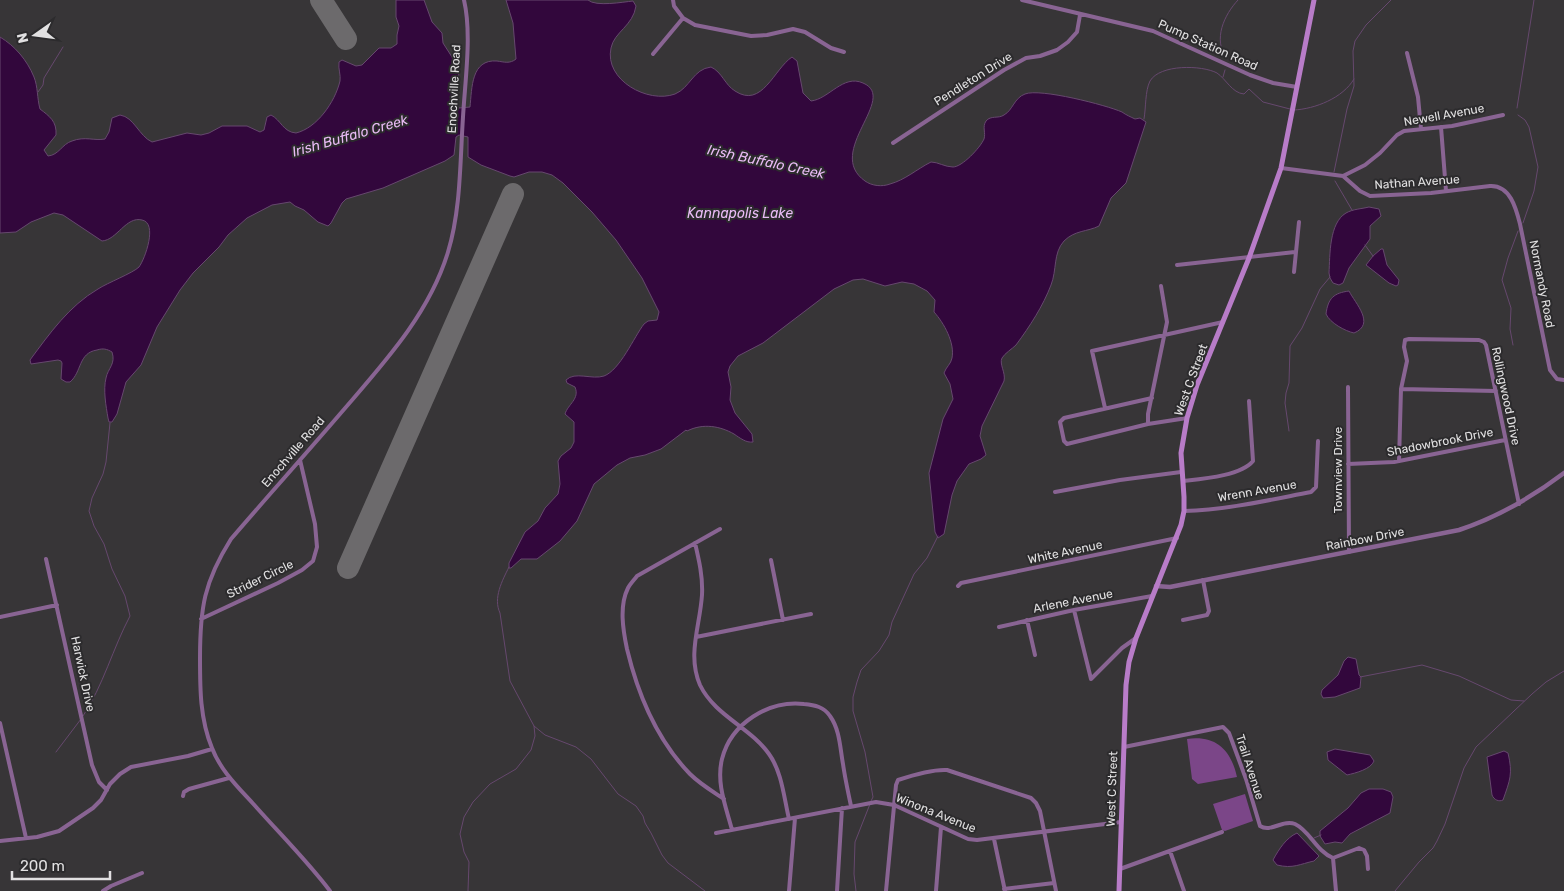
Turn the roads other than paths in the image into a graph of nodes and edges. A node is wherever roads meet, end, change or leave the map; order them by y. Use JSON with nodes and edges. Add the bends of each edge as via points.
{"nodes":[{"id":1,"x":464,"y":0,"type":"edge"},
{"id":2,"x":673,"y":0,"type":"edge"},
{"id":3,"x":1023,"y":0,"type":"edge"},
{"id":4,"x":1314,"y":0,"type":"edge"},
{"id":5,"x":1080,"y":15,"type":"junction"},
{"id":6,"x":684,"y":18,"type":"junction"},
{"id":7,"x":844,"y":52,"type":"dead end"},
{"id":8,"x":1407,"y":53,"type":"dead end"},
{"id":9,"x":653,"y":54,"type":"dead end"},
{"id":10,"x":1297,"y":87,"type":"junction"},
{"id":11,"x":1503,"y":115,"type":"dead end"},
{"id":12,"x":1441,"y":127,"type":"junction"},
{"id":13,"x":1421,"y":129,"type":"junction"},
{"id":14,"x":893,"y":143,"type":"dead end"},
{"id":15,"x":1281,"y":168,"type":"junction"},
{"id":16,"x":1343,"y":176,"type":"junction"},
{"id":17,"x":1501,"y":188,"type":"joint"},
{"id":18,"x":1446,"y":191,"type":"junction"},
{"id":19,"x":1299,"y":222,"type":"dead end"},
{"id":20,"x":1295,"y":252,"type":"junction"},
{"id":21,"x":1249,"y":258,"type":"junction"},
{"id":22,"x":1178,"y":265,"type":"dead end"},
{"id":23,"x":1294,"y":272,"type":"dead end"},
{"id":24,"x":1161,"y":286,"type":"dead end"},
{"id":25,"x":1222,"y":322,"type":"junction"},
{"id":26,"x":1166,"y":335,"type":"junction"},
{"id":27,"x":1564,"y":380,"type":"edge"},
{"id":28,"x":1348,"y":387,"type":"dead end"},
{"id":29,"x":1400,"y":389,"type":"junction"},
{"id":30,"x":1496,"y":391,"type":"junction"},
{"id":31,"x":1152,"y":398,"type":"junction"},
{"id":32,"x":1249,"y":401,"type":"dead end"},
{"id":33,"x":1105,"y":408,"type":"junction"},
{"id":34,"x":1187,"y":418,"type":"junction"},
{"id":35,"x":1148,"y":424,"type":"junction"},
{"id":36,"x":1318,"y":440,"type":"dead end"},
{"id":37,"x":1506,"y":440,"type":"junction"},
{"id":38,"x":300,"y":460,"type":"junction"},
{"id":39,"x":1399,"y":461,"type":"junction"},
{"id":40,"x":1348,"y":464,"type":"junction"},
{"id":41,"x":1181,"y":472,"type":"junction"},
{"id":42,"x":1564,"y":473,"type":"edge"},
{"id":43,"x":1183,"y":481,"type":"junction"},
{"id":44,"x":1055,"y":492,"type":"dead end"},
{"id":45,"x":1520,"y":504,"type":"junction"},
{"id":46,"x":1184,"y":511,"type":"junction"},
{"id":47,"x":720,"y":529,"type":"dead end"},
{"id":48,"x":1177,"y":538,"type":"junction"},
{"id":49,"x":695,"y":543,"type":"junction"},
{"id":50,"x":1349,"y":552,"type":"junction"},
{"id":51,"x":46,"y":559,"type":"dead end"},
{"id":52,"x":771,"y":560,"type":"dead end"},
{"id":53,"x":1203,"y":580,"type":"junction"},
{"id":54,"x":958,"y":586,"type":"dead end"},
{"id":55,"x":1156,"y":586,"type":"junction"},
{"id":56,"x":1152,"y":596,"type":"junction"},
{"id":57,"x":57,"y":605,"type":"junction"},
{"id":58,"x":1074,"y":610,"type":"junction"},
{"id":59,"x":811,"y":614,"type":"dead end"},
{"id":60,"x":0,"y":617,"type":"edge"},
{"id":61,"x":201,"y":619,"type":"junction"},
{"id":62,"x":783,"y":620,"type":"junction"},
{"id":63,"x":1027,"y":620,"type":"junction"},
{"id":64,"x":1183,"y":620,"type":"dead end"},
{"id":65,"x":999,"y":626,"type":"dead end"},
{"id":66,"x":696,"y":637,"type":"junction"},
{"id":67,"x":1136,"y":638,"type":"junction"},
{"id":68,"x":1035,"y":655,"type":"dead end"},
{"id":69,"x":0,"y":723,"type":"edge"},
{"id":70,"x":740,"y":726,"type":"junction"},
{"id":71,"x":1124,"y":747,"type":"junction"},
{"id":72,"x":212,"y":749,"type":"junction"},
{"id":73,"x":230,"y":778,"type":"junction"},
{"id":74,"x":107,"y":790,"type":"junction"},
{"id":75,"x":183,"y":796,"type":"dead end"},
{"id":76,"x":724,"y":799,"type":"junction"},
{"id":77,"x":894,"y":805,"type":"junction"},
{"id":78,"x":851,"y":806,"type":"junction"},
{"id":79,"x":842,"y":808,"type":"junction"},
{"id":80,"x":795,"y":818,"type":"junction"},
{"id":81,"x":789,"y":819,"type":"junction"},
{"id":82,"x":1121,"y":822,"type":"junction"},
{"id":83,"x":941,"y":827,"type":"junction"},
{"id":84,"x":732,"y":830,"type":"junction"},
{"id":85,"x":1044,"y":832,"type":"junction"},
{"id":86,"x":1222,"y":832,"type":"dead end"},
{"id":87,"x":716,"y":833,"type":"dead end"},
{"id":88,"x":26,"y":838,"type":"junction"},
{"id":89,"x":994,"y":839,"type":"junction"},
{"id":90,"x":0,"y":841,"type":"edge"},
{"id":91,"x":1170,"y":851,"type":"junction"},
{"id":92,"x":1333,"y":858,"type":"junction"},
{"id":93,"x":1120,"y":869,"type":"junction"},
{"id":94,"x":1368,"y":869,"type":"dead end"},
{"id":95,"x":142,"y":873,"type":"dead end"},
{"id":96,"x":1054,"y":883,"type":"junction"},
{"id":97,"x":1004,"y":890,"type":"edge"},
{"id":98,"x":103,"y":891,"type":"edge"},
{"id":99,"x":330,"y":891,"type":"edge"},
{"id":100,"x":789,"y":891,"type":"edge"},
{"id":101,"x":837,"y":891,"type":"edge"},
{"id":102,"x":886,"y":891,"type":"edge"},
{"id":103,"x":936,"y":891,"type":"edge"},
{"id":104,"x":1056,"y":891,"type":"edge"},
{"id":105,"x":1119,"y":891,"type":"edge"},
{"id":106,"x":1184,"y":891,"type":"edge"},
{"id":107,"x":1336,"y":891,"type":"edge"}],
"edges":[{"from":1,"to":38,"type":"street","name":"Enochville Road","via":[[467,23],[462,138],[457,210],[448,252],[423,309],[388,359]]},
{"from":2,"to":6,"type":"street"},
{"from":3,"to":5,"type":"street","name":"Pump Station Road"},
{"from":4,"to":10,"type":"main road","name":"West C Street"},
{"from":5,"to":10,"type":"street","name":"Pump Station Road","via":[[1153,31],[1250,75]]},
{"from":5,"to":14,"type":"street","name":"Pendleton Drive","via":[[1076,32],[1057,50],[1026,58]]},
{"from":6,"to":7,"type":"street","via":[[694,25],[751,36],[793,29]]},
{"from":6,"to":9,"type":"street"},
{"from":8,"to":13,"type":"street","via":[[1418,97]]},
{"from":10,"to":15,"type":"main road","name":"West C Street"},
{"from":11,"to":12,"type":"street","name":"Newell Avenue"},
{"from":12,"to":13,"type":"street","name":"Newell Avenue"},
{"from":12,"to":18,"type":"street"},
{"from":13,"to":16,"type":"street","name":"Newell Avenue","via":[[1404,130],[1365,165]]},
{"from":15,"to":16,"type":"street"},
{"from":15,"to":21,"type":"main road","name":"West C Street"},
{"from":16,"to":18,"type":"street","name":"Nathan Avenue","via":[[1370,196]]},
{"from":17,"to":18,"type":"street","name":"Nathan Avenue","via":[[1490,186]]},
{"from":17,"to":27,"type":"street","name":"Normandy Road","via":[[1510,198],[1520,224],[1550,370],[1557,379]]},
{"from":19,"to":20,"type":"street"},
{"from":20,"to":21,"type":"street"},
{"from":20,"to":23,"type":"street"},
{"from":21,"to":22,"type":"street"},
{"from":21,"to":25,"type":"main road","name":"West C Street"},
{"from":24,"to":26,"type":"street"},
{"from":25,"to":26,"type":"street"},
{"from":25,"to":34,"type":"main road","name":"West C Street"},
{"from":26,"to":31,"type":"street"},
{"from":26,"to":33,"type":"street","via":[[1092,351]]},
{"from":28,"to":40,"type":"street","name":"Townview Drive"},
{"from":29,"to":30,"type":"street"},
{"from":29,"to":30,"type":"street","name":"Rollingwood Drive","via":[[1406,361],[1405,340],[1479,340],[1484,342]]},
{"from":29,"to":39,"type":"street","name":"Rollingwood Drive"},
{"from":30,"to":37,"type":"street","name":"Rollingwood Drive"},
{"from":31,"to":33,"type":"street"},
{"from":31,"to":35,"type":"street"},
{"from":32,"to":43,"type":"street","via":[[1253,461],[1250,465],[1226,474]]},
{"from":33,"to":35,"type":"street","via":[[1064,418],[1060,422],[1064,441],[1067,444]]},
{"from":34,"to":35,"type":"street"},
{"from":34,"to":41,"type":"main road","name":"West C Street"},
{"from":36,"to":46,"type":"street","name":"Wrenn Avenue","via":[[1316,486],[1311,492],[1204,511]]},
{"from":37,"to":39,"type":"street","name":"Shadowbrook Drive"},
{"from":37,"to":45,"type":"street","name":"Rollingwood Drive"},
{"from":38,"to":61,"type":"street","name":"Enochville Road","via":[[231,539],[219,558],[208,584]]},
{"from":38,"to":61,"type":"street","name":"Strider Circle","via":[[318,547],[313,560],[278,583]]},
{"from":39,"to":40,"type":"street","name":"Shadowbrook Drive"},
{"from":40,"to":50,"type":"street","name":"Townview Drive"},
{"from":41,"to":43,"type":"main road","name":"West C Street"},
{"from":41,"to":44,"type":"street"},
{"from":42,"to":45,"type":"street","name":"Rainbow Drive"},
{"from":43,"to":46,"type":"main road","name":"West C Street"},
{"from":45,"to":50,"type":"street","name":"Rainbow Drive","via":[[1489,520],[1459,530]]},
{"from":46,"to":48,"type":"main road","name":"West C Street"},
{"from":47,"to":49,"type":"street"},
{"from":48,"to":54,"type":"street","name":"White Avenue"},
{"from":48,"to":55,"type":"main road","name":"West C Street"},
{"from":49,"to":66,"type":"street","via":[[702,580]]},
{"from":49,"to":76,"type":"street","via":[[637,576],[627,589],[623,630],[633,676],[657,730],[691,775]]},
{"from":50,"to":53,"type":"street","name":"Rainbow Drive"},
{"from":51,"to":57,"type":"street","name":"Harwick Drive"},
{"from":52,"to":62,"type":"street"},
{"from":53,"to":55,"type":"street","name":"Rainbow Drive"},
{"from":53,"to":64,"type":"street","via":[[1207,615]]},
{"from":55,"to":56,"type":"main road","name":"West C Street"},
{"from":56,"to":58,"type":"street","name":"Arlene Avenue"},
{"from":56,"to":67,"type":"main road","name":"West C Street"},
{"from":57,"to":60,"type":"street"},
{"from":57,"to":74,"type":"street","name":"Harwick Drive","via":[[92,765],[99,782]]},
{"from":58,"to":63,"type":"street","name":"Arlene Avenue"},
{"from":58,"to":67,"type":"street","via":[[1091,679]]},
{"from":59,"to":62,"type":"street"},
{"from":61,"to":72,"type":"street","name":"Enochville Road","via":[[201,708]]},
{"from":62,"to":66,"type":"street"},
{"from":63,"to":65,"type":"street","name":"Arlene Avenue"},
{"from":63,"to":68,"type":"street"},
{"from":66,"to":70,"type":"street","via":[[694,654],[700,684],[719,711]]},
{"from":67,"to":71,"type":"main road","name":"West C Street","via":[[1126,684]]},
{"from":69,"to":88,"type":"street"},
{"from":70,"to":76,"type":"street","via":[[722,759],[720,781]]},
{"from":70,"to":78,"type":"street","via":[[778,705],[800,703],[823,708],[836,726]]},
{"from":70,"to":81,"type":"street","via":[[770,755]]},
{"from":71,"to":82,"type":"main road","name":"West C Street"},
{"from":71,"to":92,"type":"street","name":"Trail Avenue","via":[[1223,727],[1229,733],[1260,826],[1269,828],[1294,823],[1325,855]]},
{"from":72,"to":73,"type":"street","name":"Enochville Road"},
{"from":72,"to":74,"type":"street","via":[[131,768],[120,774]]},
{"from":73,"to":75,"type":"street","via":[[190,789]]},
{"from":73,"to":99,"type":"street","name":"Enochville Road"},
{"from":74,"to":88,"type":"street","via":[[93,808],[59,831]]},
{"from":76,"to":84,"type":"street"},
{"from":77,"to":78,"type":"street","name":"Winona Avenue","via":[[876,802]]},
{"from":77,"to":83,"type":"street","name":"Winona Avenue"},
{"from":77,"to":85,"type":"street","via":[[898,780],[948,770],[1030,798],[1040,811]]},
{"from":77,"to":102,"type":"street"},
{"from":78,"to":79,"type":"street","name":"Winona Avenue"},
{"from":79,"to":80,"type":"street","name":"Winona Avenue"},
{"from":79,"to":101,"type":"street"},
{"from":80,"to":81,"type":"street","name":"Winona Avenue"},
{"from":80,"to":100,"type":"street"},
{"from":81,"to":84,"type":"street","name":"Winona Avenue"},
{"from":82,"to":85,"type":"street","name":"Winona Avenue"},
{"from":82,"to":93,"type":"main road","name":"West C Street"},
{"from":83,"to":89,"type":"street","name":"Winona Avenue","via":[[968,839]]},
{"from":83,"to":103,"type":"street"},
{"from":84,"to":87,"type":"street","name":"Winona Avenue"},
{"from":85,"to":89,"type":"street","name":"Winona Avenue"},
{"from":85,"to":96,"type":"street"},
{"from":86,"to":91,"type":"street"},
{"from":88,"to":90,"type":"street"},
{"from":89,"to":97,"type":"street"},
{"from":91,"to":93,"type":"street"},
{"from":91,"to":106,"type":"street"},
{"from":92,"to":94,"type":"street","via":[[1359,848],[1367,856]]},
{"from":92,"to":107,"type":"street"},
{"from":93,"to":105,"type":"main road","name":"West C Street"},
{"from":95,"to":98,"type":"street"},
{"from":96,"to":97,"type":"street"},
{"from":96,"to":104,"type":"street"}]}
